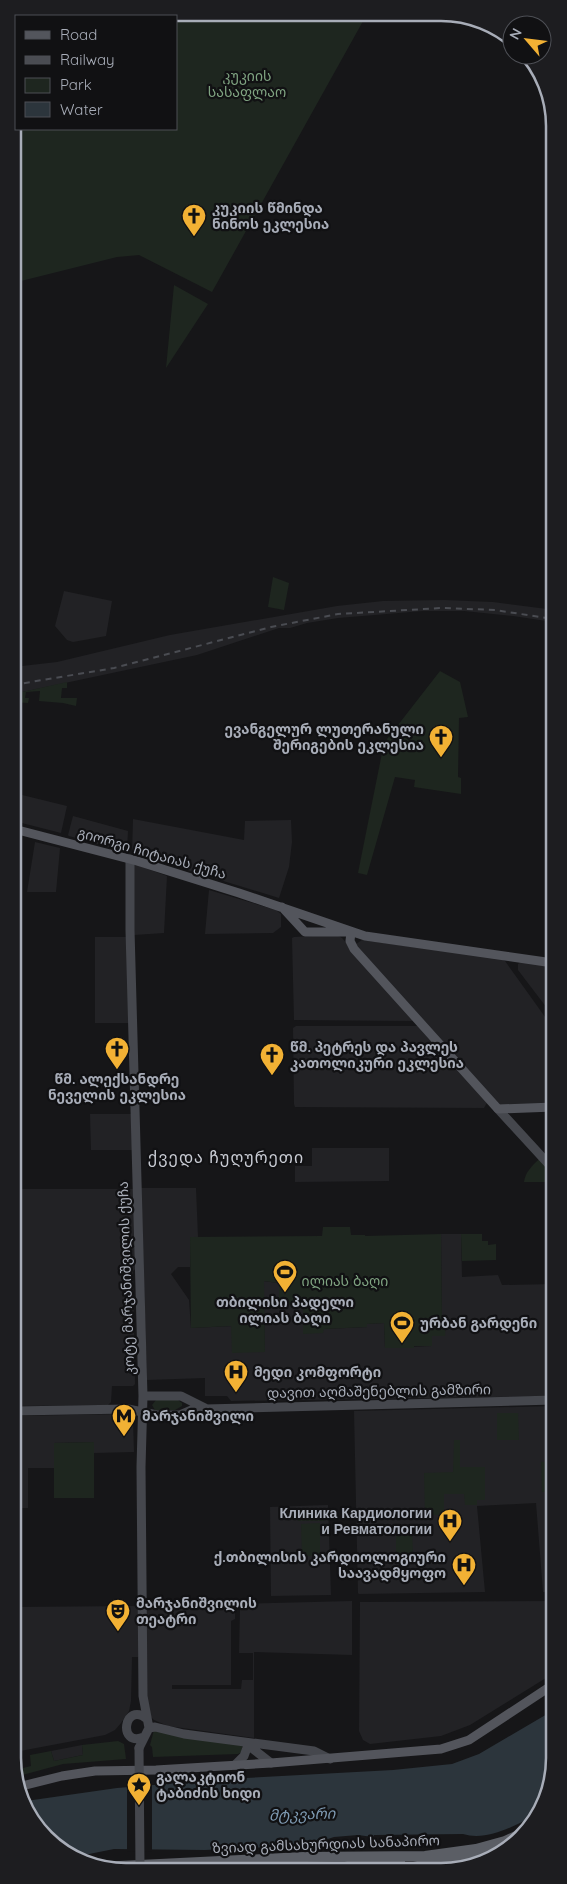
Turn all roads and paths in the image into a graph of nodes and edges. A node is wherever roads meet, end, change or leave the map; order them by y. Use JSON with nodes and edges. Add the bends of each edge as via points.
{"nodes":[{"id":1,"x":21,"y":831,"type":"edge"},
{"id":2,"x":130,"y":859,"type":"junction"},
{"id":3,"x":282,"y":907,"type":"junction"},
{"id":4,"x":314,"y":919,"type":"junction"},
{"id":5,"x":300,"y":927,"type":"junction"},
{"id":6,"x":310,"y":931,"type":"junction"},
{"id":7,"x":350,"y":937,"type":"junction"},
{"id":8,"x":546,"y":962,"type":"edge"},
{"id":9,"x":546,"y":1107,"type":"edge"},
{"id":10,"x":498,"y":1109,"type":"junction"},
{"id":11,"x":546,"y":1161,"type":"edge"},
{"id":12,"x":143,"y":1396,"type":"junction"},
{"id":13,"x":187,"y":1400,"type":"junction"},
{"id":14,"x":546,"y":1400,"type":"edge"},
{"id":15,"x":205,"y":1408,"type":"junction"},
{"id":16,"x":21,"y":1411,"type":"edge"},
{"id":17,"x":142,"y":1412,"type":"junction"},
{"id":18,"x":186,"y":1412,"type":"junction"},
{"id":19,"x":546,"y":1689,"type":"edge"},
{"id":20,"x":143,"y":1696,"type":"junction"},
{"id":21,"x":135,"y":1715,"type":"junction"},
{"id":22,"x":148,"y":1723,"type":"junction"},
{"id":23,"x":144,"y":1737,"type":"junction"},
{"id":24,"x":134,"y":1738,"type":"junction"},
{"id":25,"x":246,"y":1743,"type":"junction"},
{"id":26,"x":139,"y":1747,"type":"junction"},
{"id":27,"x":330,"y":1759,"type":"junction"},
{"id":28,"x":271,"y":1763,"type":"junction"},
{"id":29,"x":235,"y":1765,"type":"junction"},
{"id":30,"x":25,"y":1785,"type":"edge"},
{"id":31,"x":507,"y":1839,"type":"edge"},
{"id":32,"x":480,"y":1855,"type":"edge"},
{"id":33,"x":425,"y":1856,"type":"junction"},
{"id":34,"x":140,"y":1863,"type":"edge"},
{"id":35,"x":190,"y":1863,"type":"edge"},
{"id":36,"x":387,"y":1863,"type":"edge"},
{"id":37,"x":436,"y":1863,"type":"edge"}],
"edges":[{"from":1,"to":2,"type":"main road","name":"გიორგი ჩიტაიას ქუჩა"},
{"from":2,"to":3,"type":"main road","name":"გიორგი ჩიტაიას ქუჩა"},
{"from":2,"to":12,"type":"main road","name":"კოტე მარჯანიშვილის ქუჩა"},
{"from":3,"to":4,"type":"main road","name":"გიორგი ჩიტაიას ქუჩა"},
{"from":3,"to":5,"type":"main road"},
{"from":4,"to":5,"type":"main road","via":[[304,919]]},
{"from":4,"to":6,"type":"main road"},
{"from":4,"to":7,"type":"main road","name":"გიორგი ჩიტაიას ქუჩა"},
{"from":5,"to":6,"type":"main road","via":[[305,932]]},
{"from":6,"to":7,"type":"main road"},
{"from":7,"to":8,"type":"main road","via":[[362,936]]},
{"from":7,"to":10,"type":"main road","via":[[354,949]]},
{"from":9,"to":10,"type":"main road"},
{"from":10,"to":11,"type":"main road"},
{"from":12,"to":13,"type":"main road","name":"დავით აღმაშენებლის გამზირი","via":[[181,1396]]},
{"from":12,"to":17,"type":"main road","name":"კოტე მარჯანიშვილის ქუჩა"},
{"from":13,"to":15,"type":"main road","name":"დავით აღმაშენებლის გამზირი"},
{"from":13,"to":18,"type":"main road"},
{"from":14,"to":15,"type":"main road","name":"დავით აღმაშენებლის გამზირი"},
{"from":15,"to":18,"type":"main road","name":"დავით აღმაშენებლის გამზირი"},
{"from":16,"to":17,"type":"main road","via":[[128,1409]]},
{"from":17,"to":18,"type":"main road","name":"დავით აღმაშენებლის გამზირი","via":[[157,1415]]},
{"from":17,"to":20,"type":"main road","name":"კოტე მარჯანიშვილის ქუჩა"},
{"from":19,"to":27,"type":"main road","via":[[469,1740],[442,1749]]},
{"from":20,"to":21,"type":"main road","name":"კოტე მარჯანიშვილის ქუჩა"},
{"from":20,"to":22,"type":"main road","name":"კოტე მარჯანიშვილის ქუჩა"},
{"from":21,"to":22,"type":"main road"},
{"from":21,"to":24,"type":"main road","via":[[126,1726],[128,1734]]},
{"from":22,"to":23,"type":"main road"},
{"from":22,"to":25,"type":"main road","via":[[184,1734]]},
{"from":23,"to":24,"type":"main road"},
{"from":23,"to":26,"type":"main road"},
{"from":24,"to":26,"type":"main road"},
{"from":25,"to":27,"type":"main road","via":[[314,1751]]},
{"from":25,"to":28,"type":"main road"},
{"from":25,"to":29,"type":"main road","via":[[244,1756]]},
{"from":26,"to":34,"type":"main road","bridge":true},
{"from":27,"to":28,"type":"main road"},
{"from":28,"to":29,"type":"main road"},
{"from":29,"to":30,"type":"main road","via":[[95,1770]]},
{"from":31,"to":33,"type":"highway","name":"ზვიად გამსახურდიას სანაპირო","via":[[493,1845]]},
{"from":32,"to":37,"type":"highway","name":"ზვიად გამსახურდიას სანაპირო"},
{"from":33,"to":35,"type":"highway","name":"ზვიად გამსახურდიას სანაპირო","via":[[304,1857]]},
{"from":33,"to":36,"type":"highway"}]}
